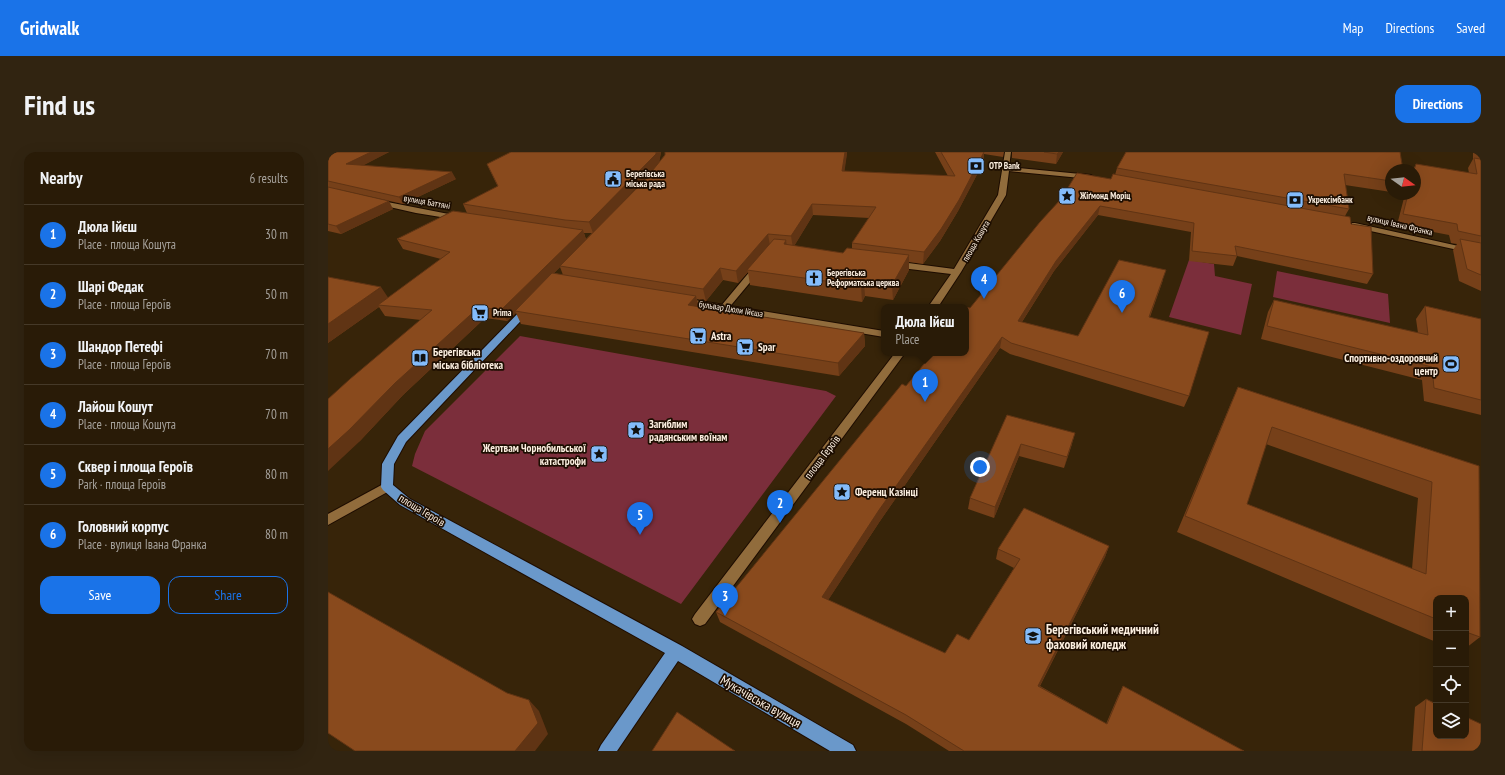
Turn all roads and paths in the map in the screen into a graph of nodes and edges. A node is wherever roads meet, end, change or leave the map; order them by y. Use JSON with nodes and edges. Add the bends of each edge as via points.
{"nodes":[{"id":1,"x":1008,"y":152,"type":"edge"},
{"id":2,"x":1006,"y":169,"type":"junction"},
{"id":3,"x":1095,"y":178,"type":"edge"},
{"id":4,"x":365,"y":199,"type":"edge"},
{"id":5,"x":471,"y":220,"type":"edge"},
{"id":6,"x":1348,"y":224,"type":"edge"},
{"id":7,"x":1481,"y":253,"type":"edge"},
{"id":8,"x":764,"y":261,"type":"edge"},
{"id":9,"x":884,"y":263,"type":"edge"},
{"id":10,"x":957,"y":272,"type":"junction"},
{"id":11,"x":536,"y":299,"type":"edge"},
{"id":12,"x":669,"y":299,"type":"edge"},
{"id":13,"x":935,"y":304,"type":"edge"},
{"id":14,"x":724,"y":308,"type":"junction"},
{"id":15,"x":881,"y":334,"type":"edge"},
{"id":16,"x":898,"y":356,"type":"edge"},
{"id":17,"x":387,"y":487,"type":"junction"},
{"id":18,"x":328,"y":520,"type":"edge"},
{"id":19,"x":700,"y":619,"type":"dead end"},
{"id":20,"x":676,"y":651,"type":"junction"},
{"id":21,"x":607,"y":751,"type":"edge"},
{"id":22,"x":847,"y":751,"type":"edge"}],
"edges":[{"from":1,"to":2,"type":"street","name":"площа Кошута"},
{"from":2,"to":3,"type":"street"},
{"from":2,"to":10,"type":"street","name":"площа Кошута","via":[[1002,195]]},
{"from":4,"to":5,"type":"street","name":"вулиця Баттяні"},
{"from":6,"to":7,"type":"street","name":"вулиця Івана Франка"},
{"from":8,"to":14,"type":"street"},
{"from":9,"to":10,"type":"street"},
{"from":10,"to":13,"type":"street","name":"площа Кошута"},
{"from":11,"to":17,"type":"highway","name":"площа Героїв","via":[[402,439],[388,464]]},
{"from":12,"to":14,"type":"street","name":"бульвар Дюли Ійєша"},
{"from":14,"to":15,"type":"street","name":"бульвар Дюли Ійєша"},
{"from":16,"to":19,"type":"street","name":"площа Героїв"},
{"from":17,"to":18,"type":"street"},
{"from":17,"to":20,"type":"highway","name":"площа Героїв","via":[[405,502]]},
{"from":20,"to":21,"type":"highway"},
{"from":20,"to":22,"type":"highway","name":"Мукачівська вулиця"}]}
